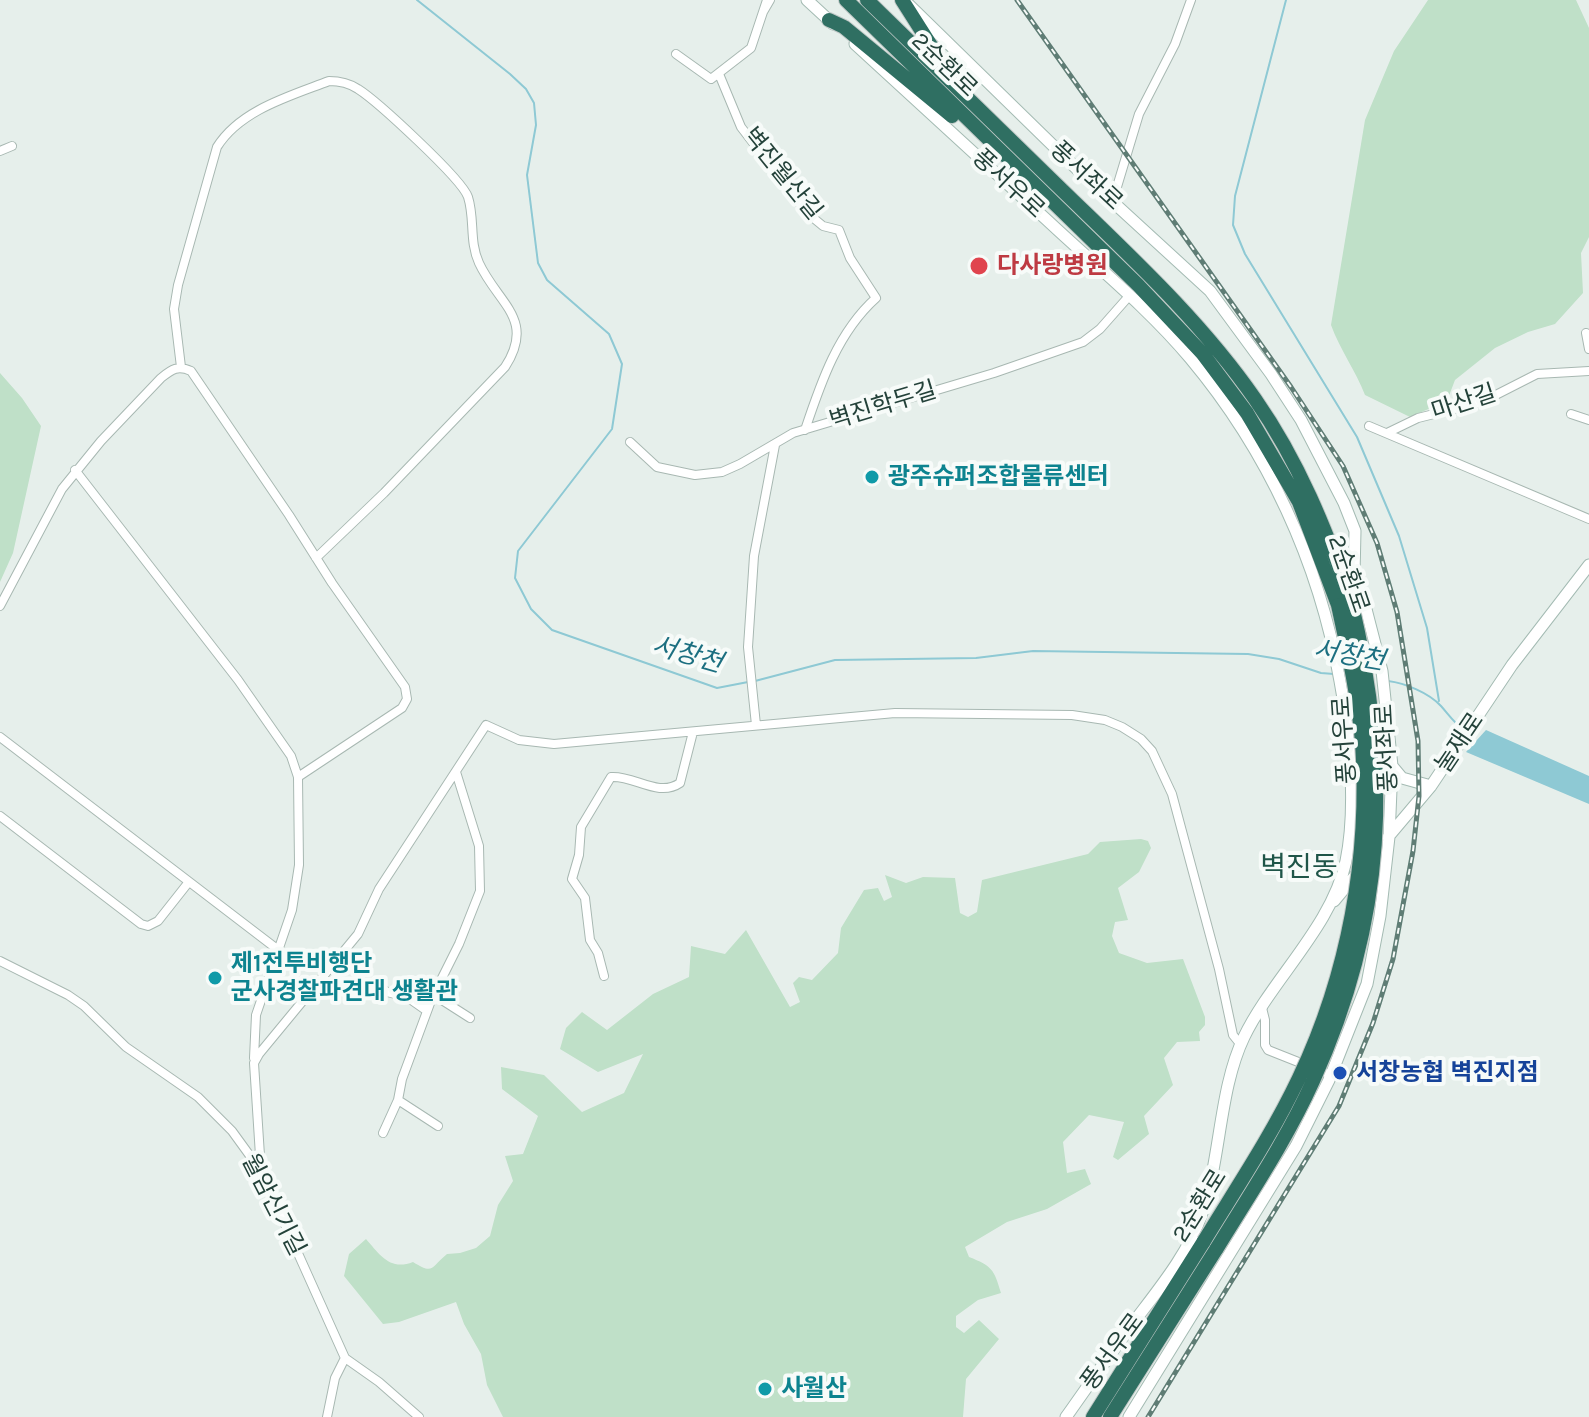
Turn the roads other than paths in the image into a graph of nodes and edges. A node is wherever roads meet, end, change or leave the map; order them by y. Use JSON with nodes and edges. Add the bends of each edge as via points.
{"nodes":[{"id":1,"x":769,"y":0,"type":"edge"},
{"id":2,"x":807,"y":0,"type":"edge"},
{"id":3,"x":846,"y":0,"type":"edge"},
{"id":4,"x":867,"y":0,"type":"edge"},
{"id":5,"x":903,"y":0,"type":"edge"},
{"id":6,"x":1191,"y":0,"type":"edge"},
{"id":7,"x":829,"y":20,"type":"junction"},
{"id":8,"x":676,"y":54,"type":"dead end"},
{"id":9,"x":719,"y":74,"type":"junction"},
{"id":10,"x":979,"y":111,"type":"junction"},
{"id":11,"x":12,"y":146,"type":"dead end"},
{"id":12,"x":0,"y":151,"type":"edge"},
{"id":13,"x":1018,"y":168,"type":"junction"},
{"id":14,"x":1113,"y":200,"type":"junction"},
{"id":15,"x":1130,"y":295,"type":"junction"},
{"id":16,"x":1586,"y":333,"type":"dead end"},
{"id":17,"x":1589,"y":349,"type":"edge"},
{"id":18,"x":181,"y":367,"type":"junction"},
{"id":19,"x":1588,"y":370,"type":"edge"},
{"id":20,"x":1571,"y":414,"type":"dead end"},
{"id":21,"x":1589,"y":420,"type":"edge"},
{"id":22,"x":1369,"y":426,"type":"dead end"},
{"id":23,"x":805,"y":430,"type":"junction"},
{"id":24,"x":1387,"y":434,"type":"junction"},
{"id":25,"x":630,"y":442,"type":"dead end"},
{"id":26,"x":775,"y":445,"type":"junction"},
{"id":27,"x":75,"y":470,"type":"junction"},
{"id":28,"x":1589,"y":519,"type":"edge"},
{"id":29,"x":316,"y":558,"type":"junction"},
{"id":30,"x":1589,"y":565,"type":"edge"},
{"id":31,"x":1344,"y":603,"type":"junction"},
{"id":32,"x":0,"y":606,"type":"edge"},
{"id":33,"x":756,"y":725,"type":"junction"},
{"id":34,"x":693,"y":732,"type":"junction"},
{"id":35,"x":0,"y":737,"type":"edge"},
{"id":36,"x":1349,"y":764,"type":"junction"},
{"id":37,"x":1392,"y":766,"type":"junction"},
{"id":38,"x":456,"y":772,"type":"junction"},
{"id":39,"x":298,"y":777,"type":"junction"},
{"id":40,"x":1391,"y":782,"type":"junction"},
{"id":41,"x":1431,"y":786,"type":"junction"},
{"id":42,"x":0,"y":816,"type":"edge"},
{"id":43,"x":1348,"y":835,"type":"junction"},
{"id":44,"x":1389,"y":837,"type":"junction"},
{"id":45,"x":1369,"y":859,"type":"junction"},
{"id":46,"x":188,"y":883,"type":"junction"},
{"id":47,"x":1323,"y":913,"type":"junction"},
{"id":48,"x":277,"y":949,"type":"junction"},
{"id":49,"x":0,"y":961,"type":"edge"},
{"id":50,"x":604,"y":976,"type":"dead end"},
{"id":51,"x":379,"y":986,"type":"dead end"},
{"id":52,"x":434,"y":995,"type":"junction"},
{"id":53,"x":1262,"y":1008,"type":"junction"},
{"id":54,"x":427,"y":1011,"type":"junction"},
{"id":55,"x":470,"y":1018,"type":"dead end"},
{"id":56,"x":1241,"y":1045,"type":"junction"},
{"id":57,"x":254,"y":1063,"type":"junction"},
{"id":58,"x":1331,"y":1075,"type":"junction"},
{"id":59,"x":398,"y":1100,"type":"junction"},
{"id":60,"x":438,"y":1126,"type":"dead end"},
{"id":61,"x":383,"y":1133,"type":"dead end"},
{"id":62,"x":261,"y":1171,"type":"junction"},
{"id":63,"x":345,"y":1358,"type":"junction"},
{"id":64,"x":1098,"y":1415,"type":"edge"},
{"id":65,"x":327,"y":1417,"type":"edge"},
{"id":66,"x":419,"y":1417,"type":"edge"},
{"id":67,"x":1066,"y":1417,"type":"edge"},
{"id":68,"x":1129,"y":1417,"type":"edge"}],
"edges":[{"from":1,"to":9,"type":"street","via":[[751,48]]},
{"from":2,"to":7,"type":"street","name":"풍서우로"},
{"from":3,"to":13,"type":"highway","name":"2순환로"},
{"from":4,"to":10,"type":"highway","name":"2순환로"},
{"from":5,"to":10,"type":"highway","via":[[935,54]]},
{"from":5,"to":14,"type":"street","name":"풍서좌로"},
{"from":6,"to":14,"type":"street","via":[[1139,114]]},
{"from":7,"to":13,"type":"highway"},
{"from":7,"to":15,"type":"street","name":"풍서우로"},
{"from":8,"to":9,"type":"street","via":[[711,79]]},
{"from":9,"to":23,"type":"street","name":"벽진월산길","via":[[741,127],[806,212],[823,226],[839,230],[876,298],[837,348]]},
{"from":10,"to":31,"type":"highway","name":"2순환로","via":[[1145,270],[1257,401],[1326,530]]},
{"from":11,"to":12,"type":"street"},
{"from":13,"to":31,"type":"highway","name":"2순환로","via":[[1203,354],[1247,413],[1299,502]]},
{"from":14,"to":37,"type":"street","name":"풍서좌로","via":[[1210,291],[1301,420],[1344,503],[1355,531],[1354,575],[1382,671]]},
{"from":15,"to":23,"type":"street","name":"벽진학두길","via":[[1083,342]]},
{"from":15,"to":36,"type":"street","name":"풍서우로","via":[[1190,359],[1276,488],[1323,603],[1345,706]]},
{"from":16,"to":17,"type":"street"},
{"from":18,"to":27,"type":"street","via":[[161,378]]},
{"from":18,"to":29,"type":"street","via":[[200,382]]},
{"from":18,"to":29,"type":"street","via":[[174,309],[178,285],[217,147],[242,119],[329,81],[344,82],[398,123],[467,194],[479,264],[515,322],[516,350]]},
{"from":19,"to":24,"type":"street","name":"마산길","via":[[1537,374],[1482,402],[1418,418]]},
{"from":20,"to":21,"type":"street"},
{"from":22,"to":24,"type":"street"},
{"from":23,"to":26,"type":"street","name":"벽진학두길"},
{"from":24,"to":28,"type":"street"},
{"from":25,"to":26,"type":"street","name":"벽진학두길","via":[[657,467],[695,475],[722,472]]},
{"from":26,"to":33,"type":"street","via":[[754,556],[748,647]]},
{"from":27,"to":32,"type":"street"},
{"from":27,"to":39,"type":"street","via":[[238,680],[291,756]]},
{"from":29,"to":39,"type":"street","via":[[405,687],[407,699],[388,719]]},
{"from":30,"to":41,"type":"street","name":"눌재로","via":[[1512,665]]},
{"from":31,"to":64,"type":"highway","name":"2순환로","bridge":true,"via":[[1364,773],[1361,854],[1331,998],[1300,1076],[1210,1245]]},
{"from":33,"to":34,"type":"street"},
{"from":33,"to":56,"type":"street","via":[[895,713],[1057,715],[1105,720],[1134,734],[1156,757],[1172,794],[1233,1035]]},
{"from":34,"to":38,"type":"street","via":[[554,744],[519,740],[486,725]]},
{"from":34,"to":50,"type":"street","via":[[680,783],[673,788],[611,777],[581,827],[572,879],[585,898],[590,940]]},
{"from":35,"to":46,"type":"street"},
{"from":36,"to":40,"type":"street","via":[[1354,782],[1368,792],[1382,794]]},
{"from":36,"to":43,"type":"street","name":"풍서우로"},
{"from":37,"to":40,"type":"street","name":"풍서좌로"},
{"from":37,"to":41,"type":"street","via":[[1402,778]]},
{"from":38,"to":52,"type":"street","via":[[479,846],[480,891]]},
{"from":38,"to":57,"type":"street","via":[[379,889],[358,934]]},
{"from":39,"to":48,"type":"street","via":[[299,865],[292,910]]},
{"from":40,"to":44,"type":"street","name":"풍서좌로"},
{"from":41,"to":44,"type":"street","name":"눌재로"},
{"from":42,"to":46,"type":"street","via":[[141,924],[158,921]]},
{"from":43,"to":45,"type":"street","via":[[1355,855]]},
{"from":43,"to":47,"type":"street","name":"풍서우로","via":[[1345,866]]},
{"from":44,"to":45,"type":"street","name":"눌재로"},
{"from":44,"to":58,"type":"street","name":"풍서좌로","via":[[1367,984]]},
{"from":45,"to":47,"type":"street","name":"눌재로"},
{"from":46,"to":48,"type":"street"},
{"from":47,"to":53,"type":"street","name":"풍서우로"},
{"from":48,"to":57,"type":"street","via":[[256,1015]]},
{"from":49,"to":62,"type":"street","name":"월암신기길","via":[[68,995],[137,1056],[198,1097]]},
{"from":51,"to":54,"type":"street"},
{"from":52,"to":54,"type":"street"},
{"from":52,"to":55,"type":"street"},
{"from":53,"to":56,"type":"street","name":"풍서우로"},
{"from":53,"to":58,"type":"street","via":[[1268,1050]]},
{"from":54,"to":59,"type":"street"},
{"from":56,"to":67,"type":"street","name":"풍서우로","via":[[1195,1231]]},
{"from":57,"to":62,"type":"street"},
{"from":58,"to":68,"type":"street","name":"풍서좌로","via":[[1296,1146]]},
{"from":59,"to":60,"type":"street"},
{"from":59,"to":61,"type":"street"},
{"from":62,"to":63,"type":"street","name":"월암신기길"},
{"from":63,"to":65,"type":"street"},
{"from":63,"to":66,"type":"street"}]}
